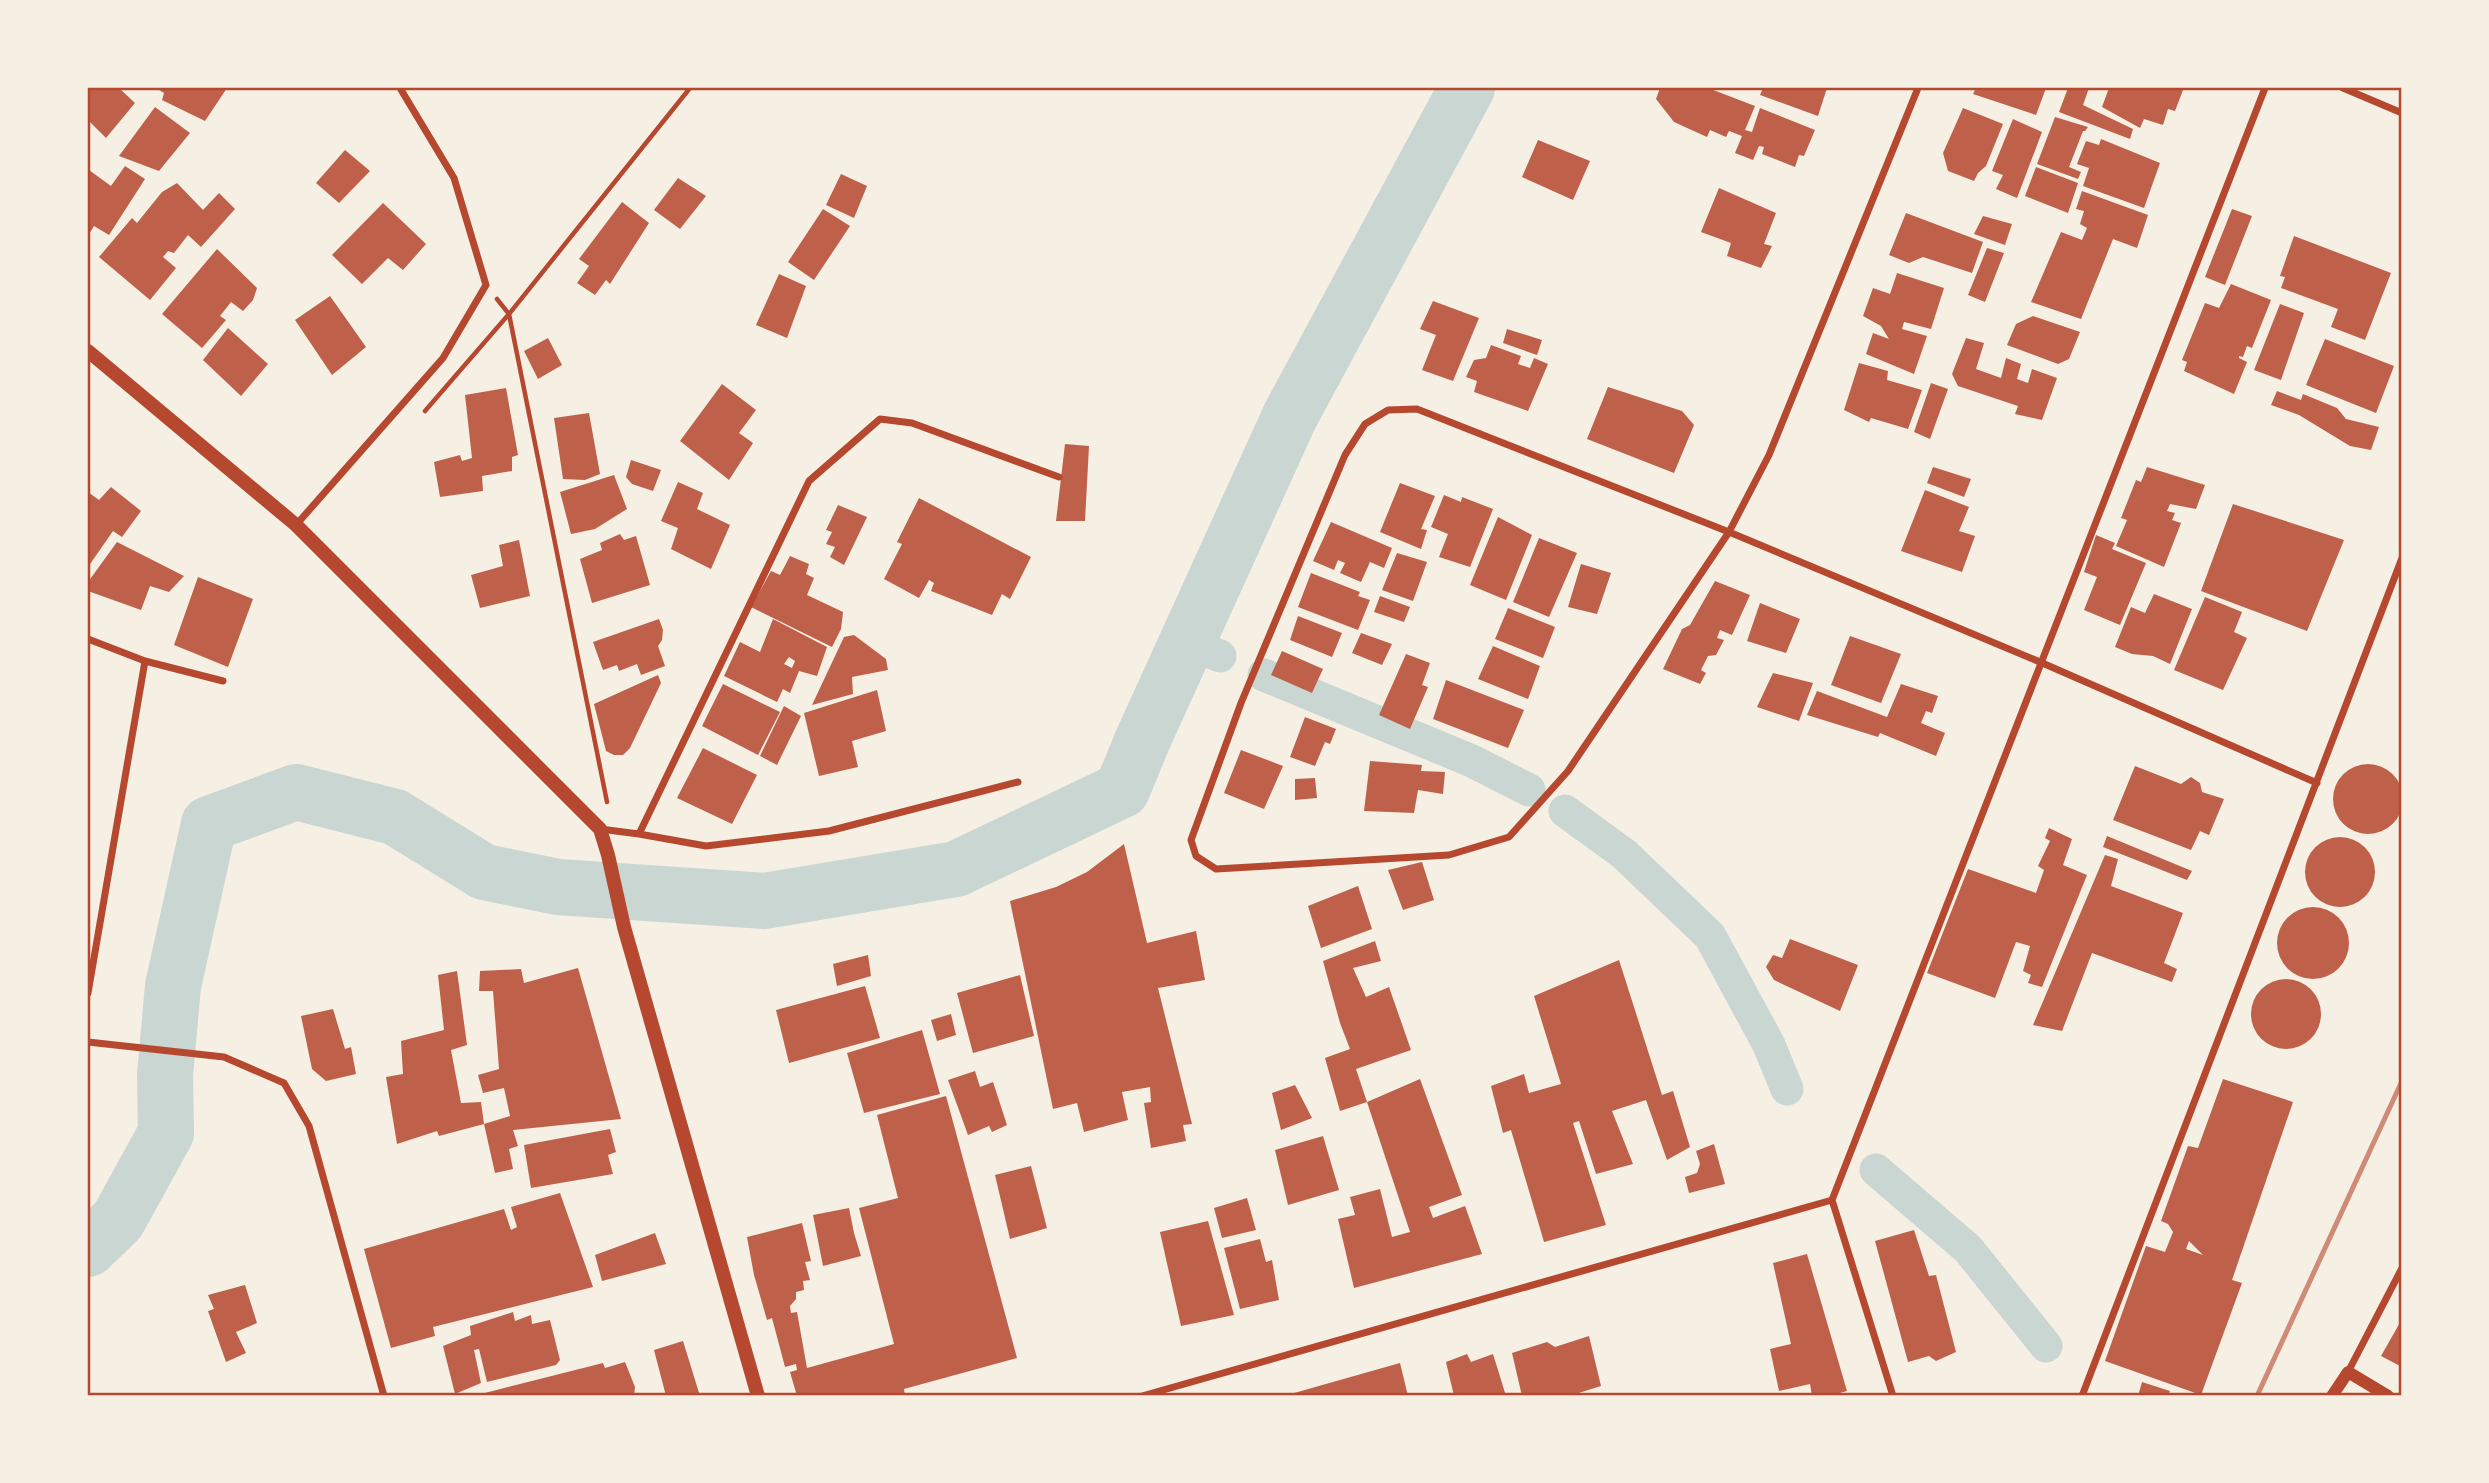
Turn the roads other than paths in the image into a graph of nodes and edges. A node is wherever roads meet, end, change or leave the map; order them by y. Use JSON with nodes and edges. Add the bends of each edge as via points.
{"nodes":[{"id":1,"x":400,"y":88,"type":"edge"},
{"id":2,"x":1918,"y":88,"type":"edge"},
{"id":3,"x":2265,"y":88,"type":"edge"},
{"id":4,"x":2343,"y":88,"type":"edge"},
{"id":5,"x":2402,"y":113,"type":"edge"},
{"id":6,"x":88,"y":351,"type":"edge"},
{"id":7,"x":1059,"y":477,"type":"dead end"},
{"id":8,"x":296,"y":525,"type":"junction"},
{"id":9,"x":1729,"y":533,"type":"junction"},
{"id":10,"x":2402,"y":558,"type":"edge"},
{"id":11,"x":88,"y":639,"type":"edge"},
{"id":12,"x":145,"y":661,"type":"junction"},
{"id":13,"x":2040,"y":662,"type":"junction"},
{"id":14,"x":223,"y":681,"type":"dead end"},
{"id":15,"x":1018,"y":782,"type":"dead end"},
{"id":16,"x":2317,"y":783,"type":"junction"},
{"id":17,"x":606,"y":829,"type":"junction"},
{"id":18,"x":639,"y":834,"type":"junction"},
{"id":19,"x":88,"y":993,"type":"edge"},
{"id":20,"x":88,"y":1042,"type":"edge"},
{"id":21,"x":1832,"y":1200,"type":"junction"},
{"id":22,"x":2402,"y":1268,"type":"edge"},
{"id":23,"x":2348,"y":1371,"type":"junction"},
{"id":24,"x":384,"y":1395,"type":"edge"},
{"id":25,"x":758,"y":1395,"type":"edge"},
{"id":26,"x":1142,"y":1395,"type":"edge"},
{"id":27,"x":1893,"y":1395,"type":"edge"},
{"id":28,"x":2082,"y":1395,"type":"edge"},
{"id":29,"x":2332,"y":1395,"type":"edge"},
{"id":30,"x":2388,"y":1395,"type":"edge"}],
"edges":[{"from":1,"to":8,"type":"street","via":[[454,177],[486,285],[443,358]]},
{"from":2,"to":9,"type":"street","via":[[1769,455]]},
{"from":3,"to":13,"type":"street"},
{"from":4,"to":5,"type":"street"},
{"from":6,"to":8,"type":"main road"},
{"from":7,"to":18,"type":"street","via":[[912,424],[880,419],[809,481]]},
{"from":8,"to":17,"type":"main road"},
{"from":9,"to":9,"type":"street","via":[[1417,409],[1388,410],[1376,417],[1365,424],[1345,455],[1241,703],[1191,840],[1196,856],[1216,869],[1449,855],[1509,837],[1568,771]]},
{"from":9,"to":13,"type":"street"},
{"from":10,"to":16,"type":"street"},
{"from":11,"to":12,"type":"street"},
{"from":12,"to":14,"type":"street"},
{"from":12,"to":19,"type":"street"},
{"from":13,"to":16,"type":"street"},
{"from":13,"to":21,"type":"street"},
{"from":15,"to":18,"type":"street","via":[[829,831],[706,846]]},
{"from":16,"to":28,"type":"street"},
{"from":17,"to":18,"type":"street"},
{"from":17,"to":25,"type":"main road","via":[[624,927]]},
{"from":20,"to":24,"type":"street","via":[[224,1057],[284,1083],[309,1126]]},
{"from":21,"to":26,"type":"street"},
{"from":21,"to":27,"type":"street"},
{"from":22,"to":23,"type":"street"},
{"from":23,"to":29,"type":"street"},
{"from":23,"to":30,"type":"street"}]}
